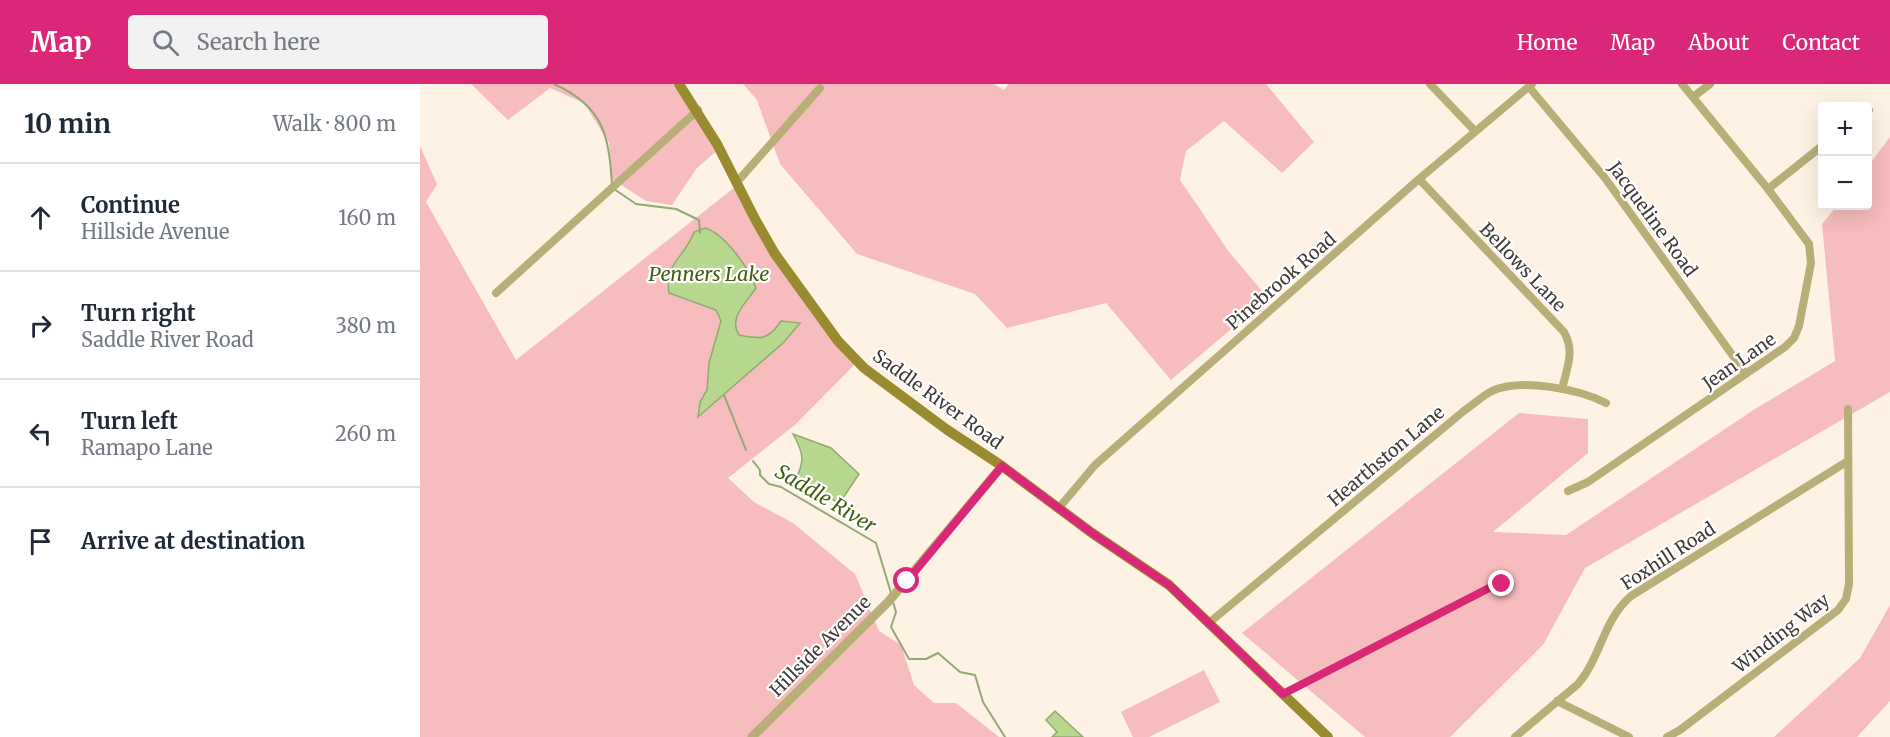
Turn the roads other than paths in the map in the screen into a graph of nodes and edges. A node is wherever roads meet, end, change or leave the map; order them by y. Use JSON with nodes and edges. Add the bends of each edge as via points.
{"nodes":[{"id":1,"x":680,"y":84,"type":"edge"},
{"id":2,"x":1430,"y":84,"type":"edge"},
{"id":3,"x":1682,"y":84,"type":"edge"},
{"id":4,"x":1710,"y":84,"type":"edge"},
{"id":5,"x":1530,"y":86,"type":"edge"},
{"id":6,"x":820,"y":88,"type":"dead end"},
{"id":7,"x":1693,"y":97,"type":"junction"},
{"id":8,"x":698,"y":110,"type":"junction"},
{"id":9,"x":1475,"y":131,"type":"junction"},
{"id":10,"x":1818,"y":149,"type":"edge"},
{"id":11,"x":1419,"y":179,"type":"junction"},
{"id":12,"x":737,"y":182,"type":"junction"},
{"id":13,"x":1768,"y":189,"type":"junction"},
{"id":14,"x":496,"y":293,"type":"dead end"},
{"id":15,"x":1746,"y":374,"type":"junction"},
{"id":16,"x":1562,"y":389,"type":"junction"},
{"id":17,"x":1606,"y":403,"type":"dead end"},
{"id":18,"x":1848,"y":409,"type":"dead end"},
{"id":19,"x":1848,"y":461,"type":"junction"},
{"id":20,"x":1002,"y":466,"type":"junction"},
{"id":21,"x":1568,"y":491,"type":"dead end"},
{"id":22,"x":1059,"y":509,"type":"junction"},
{"id":23,"x":1511,"y":585,"type":"dead end"},
{"id":24,"x":1210,"y":622,"type":"junction"},
{"id":25,"x":1283,"y":694,"type":"junction"},
{"id":26,"x":1557,"y":701,"type":"junction"},
{"id":27,"x":752,"y":737,"type":"edge"},
{"id":28,"x":1328,"y":737,"type":"edge"},
{"id":29,"x":1515,"y":737,"type":"edge"},
{"id":30,"x":1629,"y":737,"type":"edge"},
{"id":31,"x":1667,"y":737,"type":"edge"}],
"edges":[{"from":1,"to":8,"type":"main road","name":"Saddle River Road"},
{"from":2,"to":9,"type":"street"},
{"from":3,"to":7,"type":"street","name":"Jean Lane"},
{"from":4,"to":7,"type":"street"},
{"from":5,"to":9,"type":"street","name":"Pinebrook Road"},
{"from":5,"to":15,"type":"street","name":"Jacqueline Road","via":[[1605,178]]},
{"from":6,"to":12,"type":"street"},
{"from":7,"to":13,"type":"street","name":"Jean Lane"},
{"from":8,"to":12,"type":"main road","name":"Saddle River Road"},
{"from":8,"to":14,"type":"street"},
{"from":9,"to":11,"type":"street","name":"Pinebrook Road"},
{"from":10,"to":13,"type":"street"},
{"from":11,"to":16,"type":"street","name":"Bellows Lane","via":[[1564,332],[1571,343],[1571,354]]},
{"from":11,"to":22,"type":"street","name":"Pinebrook Road","via":[[1095,465]]},
{"from":12,"to":20,"type":"main road","name":"Saddle River Road","via":[[775,254],[838,341],[864,368]]},
{"from":13,"to":15,"type":"street","name":"Jean Lane","via":[[1809,244],[1811,263],[1794,338]]},
{"from":15,"to":21,"type":"street","name":"Jean Lane","via":[[1588,482]]},
{"from":16,"to":17,"type":"street","name":"Hearthston Lane","via":[[1592,395]]},
{"from":16,"to":24,"type":"street","name":"Hearthston Lane","via":[[1504,387],[1491,392]]},
{"from":18,"to":19,"type":"street","name":"Winding Way"},
{"from":19,"to":26,"type":"street","name":"Foxhill Road","via":[[1631,596],[1610,620],[1587,674]]},
{"from":19,"to":31,"type":"street","name":"Winding Way","via":[[1849,584],[1842,604]]},
{"from":20,"to":22,"type":"main road","name":"Saddle River Road"},
{"from":20,"to":27,"type":"street","name":"Hillside Avenue","via":[[889,601]]},
{"from":22,"to":24,"type":"main road","name":"Saddle River Road","via":[[1169,585]]},
{"from":23,"to":25,"type":"street","via":[[1493,586]]},
{"from":24,"to":25,"type":"main road","name":"Saddle River Road"},
{"from":25,"to":28,"type":"main road","name":"Saddle River Road"},
{"from":26,"to":29,"type":"street","name":"Foxhill Road"},
{"from":26,"to":30,"type":"street"}]}
